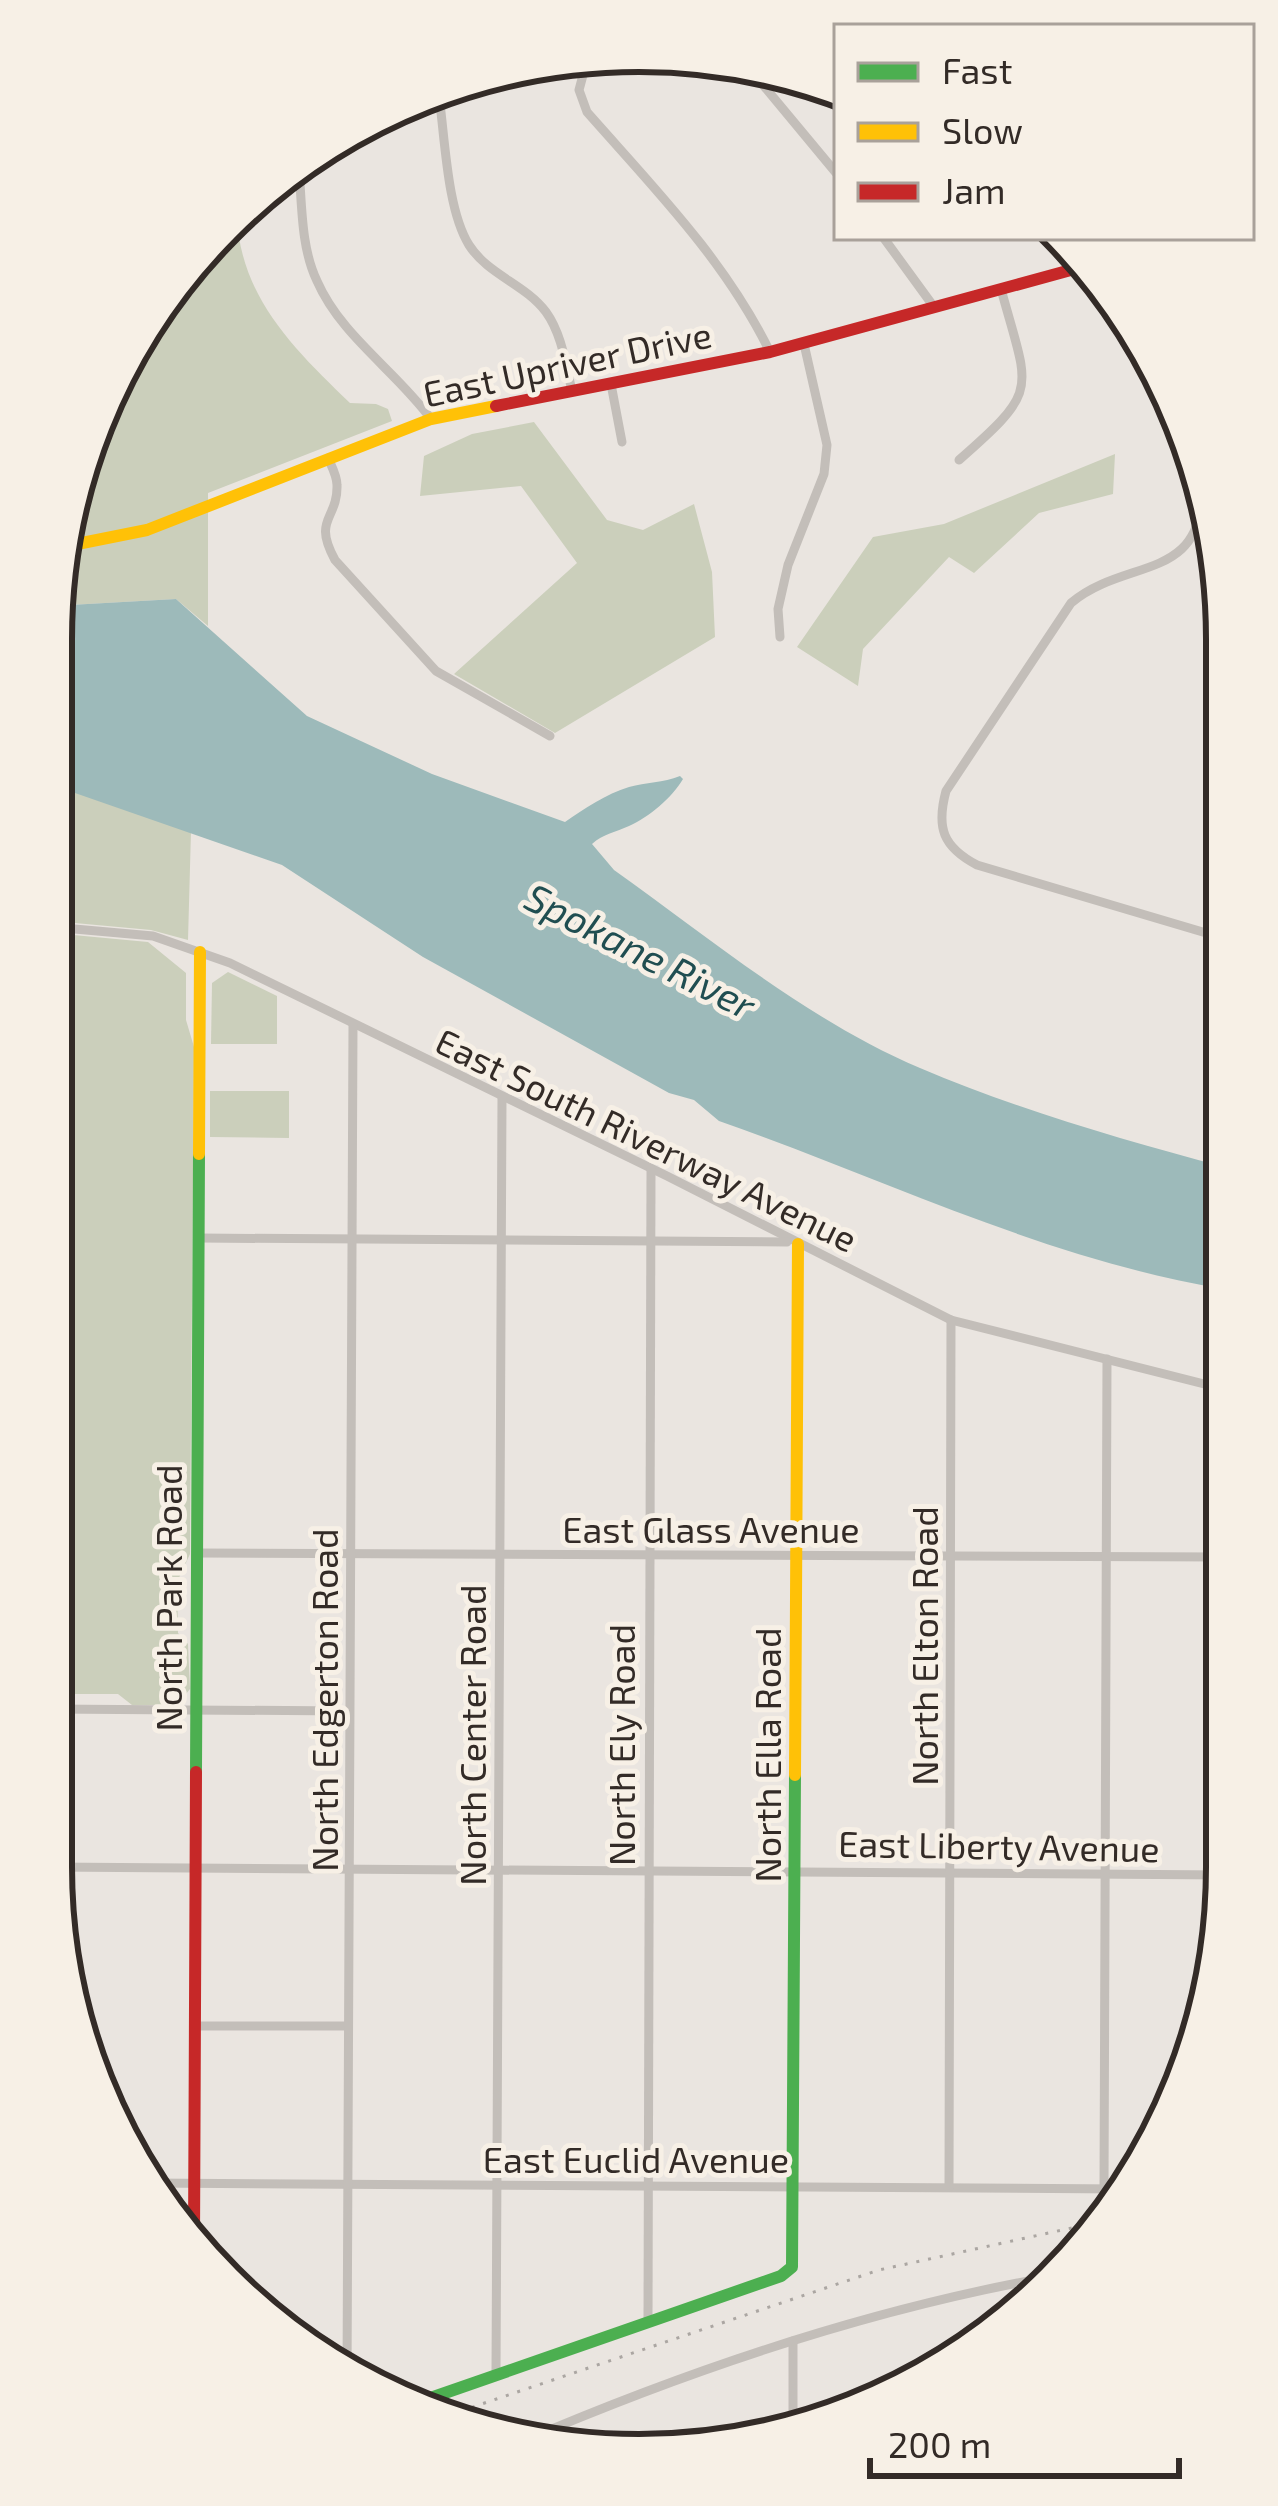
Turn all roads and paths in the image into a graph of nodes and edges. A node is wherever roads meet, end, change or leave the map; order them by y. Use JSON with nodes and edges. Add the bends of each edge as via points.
{"nodes":[{"id":1,"x":583,"y":75,"type":"edge"},
{"id":2,"x":764,"y":86,"type":"edge"},
{"id":3,"x":441,"y":108,"type":"edge"},
{"id":4,"x":834,"y":167,"type":"edge"},
{"id":5,"x":300,"y":184,"type":"edge"},
{"id":6,"x":885,"y":240,"type":"edge"},
{"id":7,"x":1067,"y":267,"type":"edge"},
{"id":8,"x":1068,"y":271,"type":"joint"},
{"id":9,"x":1001,"y":290,"type":"junction"},
{"id":10,"x":934,"y":307,"type":"junction"},
{"id":11,"x":804,"y":344,"type":"junction"},
{"id":12,"x":770,"y":352,"type":"junction"},
{"id":13,"x":611,"y":384,"type":"junction"},
{"id":14,"x":572,"y":392,"type":"junction"},
{"id":15,"x":430,"y":419,"type":"junction"},
{"id":16,"x":622,"y":442,"type":"dead end"},
{"id":17,"x":328,"y":458,"type":"junction"},
{"id":18,"x":959,"y":460,"type":"dead end"},
{"id":19,"x":1196,"y":534,"type":"edge"},
{"id":20,"x":81,"y":543,"type":"edge"},
{"id":21,"x":780,"y":637,"type":"dead end"},
{"id":22,"x":550,"y":736,"type":"dead end"},
{"id":23,"x":72,"y":929,"type":"edge"},
{"id":24,"x":1206,"y":933,"type":"edge"},
{"id":25,"x":200,"y":952,"type":"junction"},
{"id":26,"x":353,"y":1024,"type":"junction"},
{"id":27,"x":502,"y":1097,"type":"junction"},
{"id":28,"x":651,"y":1169,"type":"junction"},
{"id":29,"x":199,"y":1238,"type":"junction"},
{"id":30,"x":351,"y":1239,"type":"junction"},
{"id":31,"x":501,"y":1240,"type":"junction"},
{"id":32,"x":650,"y":1241,"type":"junction"},
{"id":33,"x":795,"y":1243,"type":"junction"},
{"id":34,"x":951,"y":1320,"type":"junction"},
{"id":35,"x":1108,"y":1359,"type":"junction"},
{"id":36,"x":1206,"y":1384,"type":"edge"},
{"id":37,"x":197,"y":1553,"type":"junction"},
{"id":38,"x":350,"y":1554,"type":"junction"},
{"id":39,"x":500,"y":1555,"type":"junction"},
{"id":40,"x":648,"y":1555,"type":"junction"},
{"id":41,"x":797,"y":1556,"type":"junction"},
{"id":42,"x":950,"y":1556,"type":"junction"},
{"id":43,"x":1104,"y":1557,"type":"junction"},
{"id":44,"x":1206,"y":1557,"type":"edge"},
{"id":45,"x":72,"y":1709,"type":"edge"},
{"id":46,"x":197,"y":1710,"type":"junction"},
{"id":47,"x":349,"y":1711,"type":"junction"},
{"id":48,"x":72,"y":1868,"type":"edge"},
{"id":49,"x":196,"y":1868,"type":"junction"},
{"id":50,"x":349,"y":1869,"type":"junction"},
{"id":51,"x":497,"y":1870,"type":"junction"},
{"id":52,"x":647,"y":1870,"type":"junction"},
{"id":53,"x":796,"y":1870,"type":"junction"},
{"id":54,"x":950,"y":1872,"type":"junction"},
{"id":55,"x":1105,"y":1873,"type":"junction"},
{"id":56,"x":1206,"y":1875,"type":"edge"},
{"id":57,"x":195,"y":2026,"type":"junction"},
{"id":58,"x":348,"y":2026,"type":"junction"},
{"id":59,"x":168,"y":2182,"type":"edge"},
{"id":60,"x":195,"y":2183,"type":"junction"},
{"id":61,"x":348,"y":2184,"type":"junction"},
{"id":62,"x":495,"y":2185,"type":"junction"},
{"id":63,"x":646,"y":2186,"type":"junction"},
{"id":64,"x":794,"y":2186,"type":"junction"},
{"id":65,"x":949,"y":2187,"type":"junction"},
{"id":66,"x":1104,"y":2189,"type":"joint"},
{"id":67,"x":194,"y":2219,"type":"edge"},
{"id":68,"x":1024,"y":2283,"type":"edge"},
{"id":69,"x":648,"y":2320,"type":"junction"},
{"id":70,"x":793,"y":2341,"type":"junction"},
{"id":71,"x":347,"y":2353,"type":"edge"},
{"id":72,"x":496,"y":2374,"type":"junction"},
{"id":73,"x":435,"y":2396,"type":"edge"},
{"id":74,"x":793,"y":2413,"type":"edge"},
{"id":75,"x":555,"y":2427,"type":"edge"}],
"edges":[{"from":1,"to":12,"type":"street","via":[[578,90],[587,112],[720,264]]},
{"from":2,"to":4,"type":"street"},
{"from":3,"to":14,"type":"street","via":[[465,238],[480,260],[544,309]]},
{"from":5,"to":15,"type":"street","via":[[316,281],[348,330]]},
{"from":6,"to":10,"type":"street"},
{"from":7,"to":8,"type":"street"},
{"from":8,"to":9,"type":"street","name":"East Upriver Drive"},
{"from":9,"to":10,"type":"street","name":"East Upriver Drive"},
{"from":9,"to":18,"type":"street","via":[[1022,396]]},
{"from":10,"to":11,"type":"street","name":"East Upriver Drive"},
{"from":11,"to":12,"type":"street","name":"East Upriver Drive"},
{"from":11,"to":21,"type":"street","via":[[827,445],[788,565]]},
{"from":12,"to":13,"type":"street","name":"East Upriver Drive"},
{"from":13,"to":14,"type":"street","name":"East Upriver Drive"},
{"from":13,"to":16,"type":"street"},
{"from":14,"to":15,"type":"street","name":"East Upriver Drive"},
{"from":15,"to":17,"type":"street","name":"East Upriver Drive"},
{"from":17,"to":20,"type":"street","name":"East Upriver Drive","via":[[147,530]]},
{"from":17,"to":22,"type":"street","via":[[338,482],[324,524],[335,560],[436,671]]},
{"from":19,"to":24,"type":"street","via":[[1159,565],[1071,603],[946,791],[941,811],[953,853],[976,865]]},
{"from":23,"to":25,"type":"street","name":"East South Riverway Avenue","via":[[154,936]]},
{"from":25,"to":26,"type":"street","name":"East South Riverway Avenue"},
{"from":25,"to":29,"type":"street","name":"North Park Road"},
{"from":26,"to":27,"type":"street","name":"East South Riverway Avenue"},
{"from":26,"to":30,"type":"street","name":"North Edgerton Road"},
{"from":27,"to":28,"type":"street","name":"East South Riverway Avenue"},
{"from":27,"to":31,"type":"street","name":"North Center Road"},
{"from":28,"to":32,"type":"street","name":"North Ely Road"},
{"from":28,"to":33,"type":"street","name":"East South Riverway Avenue"},
{"from":29,"to":30,"type":"street"},
{"from":29,"to":37,"type":"street","name":"North Park Road"},
{"from":30,"to":31,"type":"street"},
{"from":30,"to":38,"type":"street","name":"North Edgerton Road"},
{"from":31,"to":32,"type":"street"},
{"from":31,"to":39,"type":"street","name":"North Center Road"},
{"from":32,"to":33,"type":"street"},
{"from":32,"to":40,"type":"street","name":"North Ely Road"},
{"from":33,"to":34,"type":"street","name":"East South Riverway Avenue"},
{"from":33,"to":41,"type":"street","name":"North Ella Road"},
{"from":34,"to":35,"type":"street","name":"East South Riverway Avenue"},
{"from":34,"to":42,"type":"street","name":"North Elton Road"},
{"from":35,"to":36,"type":"street","name":"East South Riverway Avenue"},
{"from":35,"to":43,"type":"street"},
{"from":37,"to":38,"type":"street","name":"East Glass Avenue"},
{"from":37,"to":46,"type":"street","name":"North Park Road"},
{"from":38,"to":39,"type":"street","name":"East Glass Avenue"},
{"from":38,"to":47,"type":"street","name":"North Edgerton Road"},
{"from":39,"to":40,"type":"street","name":"East Glass Avenue"},
{"from":39,"to":51,"type":"street","name":"North Center Road"},
{"from":40,"to":41,"type":"street","name":"East Glass Avenue"},
{"from":40,"to":52,"type":"street","name":"North Ely Road"},
{"from":41,"to":42,"type":"street","name":"East Glass Avenue"},
{"from":41,"to":53,"type":"street","name":"North Ella Road"},
{"from":42,"to":43,"type":"street","name":"East Glass Avenue"},
{"from":42,"to":54,"type":"street","name":"North Elton Road"},
{"from":43,"to":44,"type":"street","name":"East Glass Avenue"},
{"from":43,"to":55,"type":"street"},
{"from":45,"to":46,"type":"street"},
{"from":46,"to":47,"type":"street"},
{"from":46,"to":49,"type":"street","name":"North Park Road"},
{"from":47,"to":50,"type":"street","name":"North Edgerton Road"},
{"from":48,"to":49,"type":"street","name":"East Liberty Avenue"},
{"from":49,"to":50,"type":"street","name":"East Liberty Avenue"},
{"from":49,"to":57,"type":"street","name":"North Park Road"},
{"from":50,"to":51,"type":"street","name":"East Liberty Avenue"},
{"from":50,"to":58,"type":"street","name":"North Edgerton Road"},
{"from":51,"to":52,"type":"street","name":"East Liberty Avenue"},
{"from":51,"to":62,"type":"street","name":"North Center Road"},
{"from":52,"to":53,"type":"street","name":"East Liberty Avenue"},
{"from":52,"to":63,"type":"street","name":"North Ely Road"},
{"from":53,"to":54,"type":"street","name":"East Liberty Avenue"},
{"from":53,"to":64,"type":"street","name":"North Ella Road"},
{"from":54,"to":55,"type":"street","name":"East Liberty Avenue"},
{"from":54,"to":65,"type":"street","name":"North Elton Road"},
{"from":55,"to":56,"type":"street","name":"East Liberty Avenue"},
{"from":55,"to":66,"type":"street"},
{"from":57,"to":58,"type":"street"},
{"from":57,"to":60,"type":"street","name":"North Park Road"},
{"from":58,"to":61,"type":"street","name":"North Edgerton Road"},
{"from":59,"to":60,"type":"street","name":"East Euclid Avenue"},
{"from":60,"to":61,"type":"street","name":"East Euclid Avenue"},
{"from":60,"to":67,"type":"street","name":"North Park Road"},
{"from":61,"to":62,"type":"street","name":"East Euclid Avenue"},
{"from":61,"to":71,"type":"street","name":"North Edgerton Road"},
{"from":62,"to":63,"type":"street","name":"East Euclid Avenue"},
{"from":62,"to":72,"type":"street","name":"North Center Road"},
{"from":63,"to":64,"type":"street","name":"East Euclid Avenue"},
{"from":63,"to":69,"type":"street","name":"North Ely Road"},
{"from":64,"to":65,"type":"street","name":"East Euclid Avenue"},
{"from":64,"to":69,"type":"street","name":"North Ella Road","via":[[792,2267]]},
{"from":65,"to":66,"type":"street","name":"East Euclid Avenue"},
{"from":68,"to":70,"type":"street"},
{"from":69,"to":72,"type":"street"},
{"from":70,"to":74,"type":"street"},
{"from":70,"to":75,"type":"street"},
{"from":72,"to":73,"type":"street"}]}
